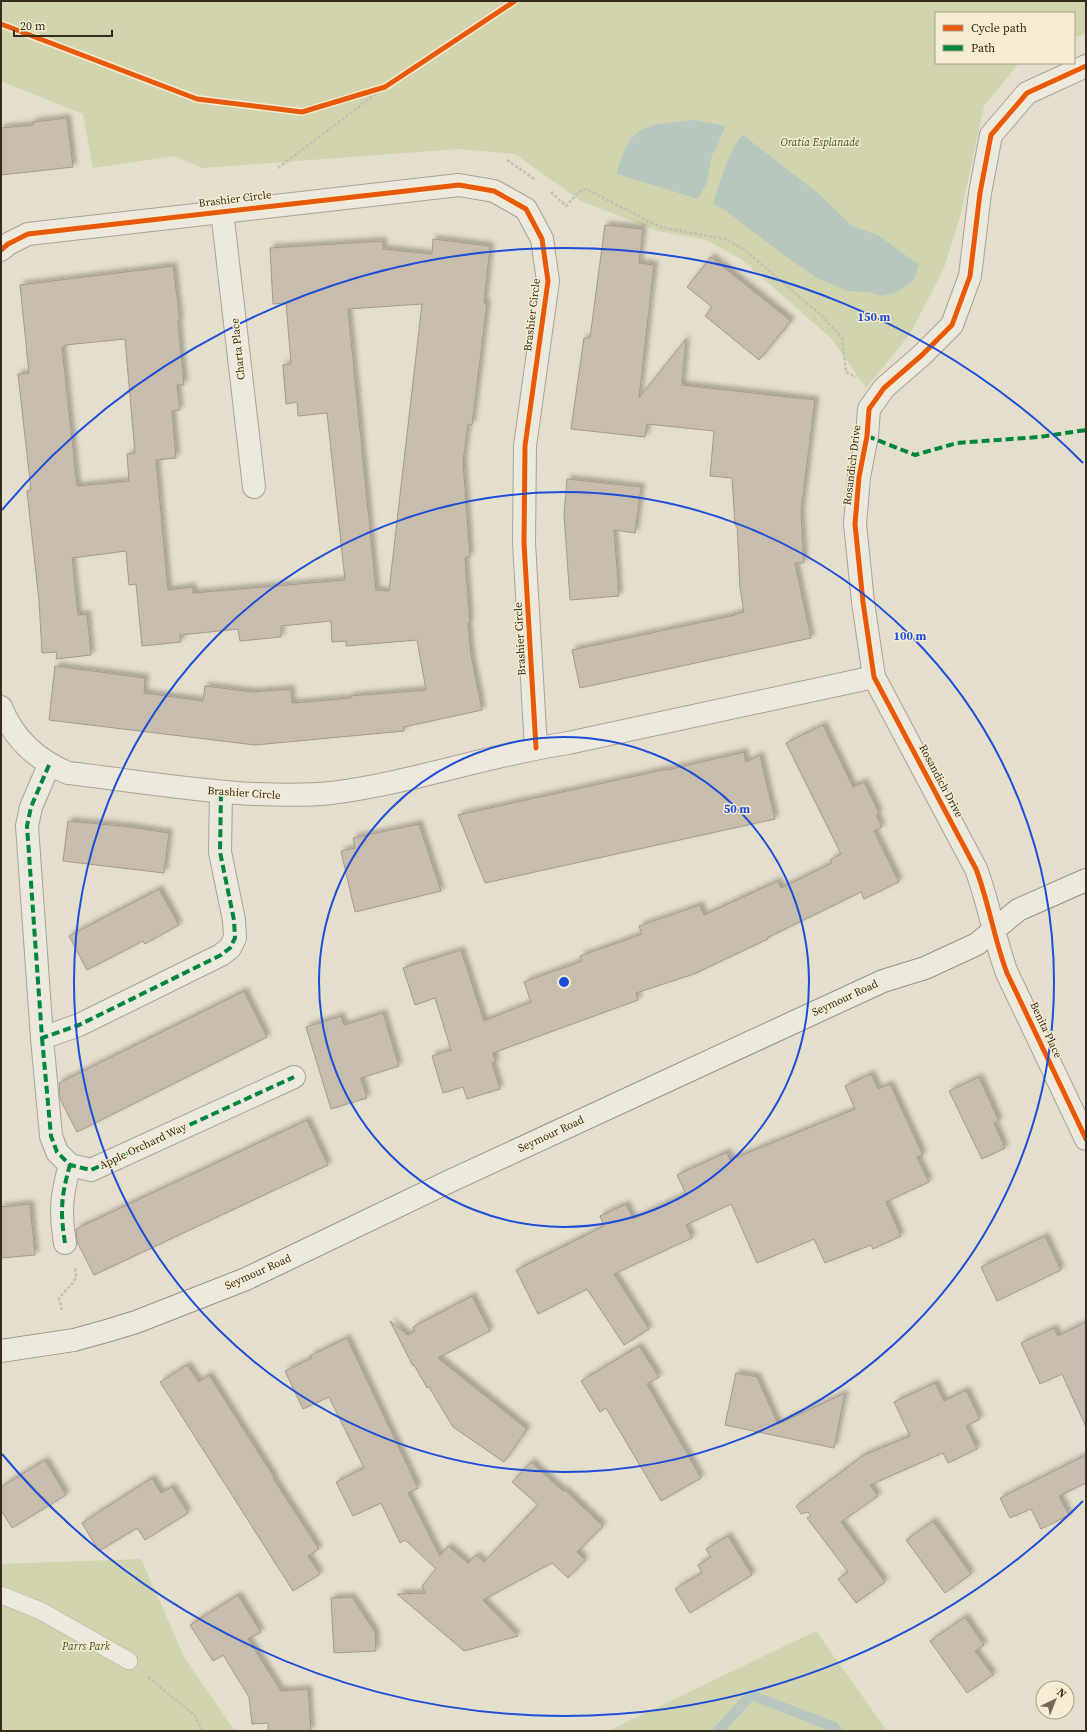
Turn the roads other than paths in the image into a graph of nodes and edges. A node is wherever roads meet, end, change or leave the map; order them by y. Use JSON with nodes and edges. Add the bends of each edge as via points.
{"nodes":[{"id":1,"x":1086,"y":66,"type":"edge"},
{"id":2,"x":222,"y":211,"type":"junction"},
{"id":3,"x":1,"y":250,"type":"edge"},
{"id":4,"x":254,"y":487,"type":"dead end"},
{"id":5,"x":874,"y":677,"type":"junction"},
{"id":6,"x":1,"y":707,"type":"edge"},
{"id":7,"x":536,"y":748,"type":"junction"},
{"id":8,"x":49,"y":765,"type":"junction"},
{"id":9,"x":221,"y":792,"type":"junction"},
{"id":10,"x":1086,"y":880,"type":"edge"},
{"id":11,"x":994,"y":928,"type":"junction"},
{"id":12,"x":42,"y":1038,"type":"junction"},
{"id":13,"x":294,"y":1077,"type":"dead end"},
{"id":14,"x":1086,"y":1139,"type":"edge"},
{"id":15,"x":70,"y":1165,"type":"junction"},
{"id":16,"x":65,"y":1243,"type":"dead end"},
{"id":17,"x":1,"y":1351,"type":"edge"},
{"id":18,"x":1,"y":1594,"type":"edge"},
{"id":19,"x":129,"y":1661,"type":"road end"}],
"edges":[{"from":1,"to":5,"type":"street","name":"Rosandich Drive","via":[[1026,93],[991,135],[980,193],[970,276],[952,325],[884,388],[869,409],[859,477],[856,524],[863,602]]},
{"from":2,"to":3,"type":"street","name":"Brashier Circle","via":[[28,234]]},
{"from":2,"to":4,"type":"street","name":"Charta Place"},
{"from":2,"to":7,"type":"street","name":"Brashier Circle","via":[[458,185],[494,191],[526,208],[542,239],[548,281],[525,446],[524,543]]},
{"from":5,"to":7,"type":"street","name":"Brashier Circle"},
{"from":5,"to":11,"type":"street","name":"Rosandich Drive","via":[[976,869]]},
{"from":6,"to":8,"type":"street","name":"Brashier Circle","via":[[7,722],[26,746]]},
{"from":7,"to":9,"type":"street","name":"Brashier Circle","via":[[331,793],[295,796]]},
{"from":8,"to":9,"type":"street","name":"Brashier Circle","via":[[68,773]]},
{"from":8,"to":12,"type":"street","via":[[31,807],[27,826]]},
{"from":9,"to":12,"type":"street","via":[[220,852],[234,920],[235,938],[230,948],[221,955],[79,1025]]},
{"from":10,"to":11,"type":"street","name":"Seymour Road","via":[[1018,910]]},
{"from":11,"to":14,"type":"street","name":"Benita Place","via":[[1007,973]]},
{"from":11,"to":17,"type":"street","name":"Seymour Road","via":[[977,944],[925,968],[876,984],[448,1182],[246,1279],[110,1330],[74,1340]]},
{"from":12,"to":15,"type":"street","via":[[51,1136],[57,1152]]},
{"from":13,"to":15,"type":"street","name":"Apple Orchard Way","via":[[91,1170]]},
{"from":15,"to":16,"type":"street","via":[[63,1191],[61,1218]]},
{"from":18,"to":19,"type":"lane","via":[[41,1611]]}]}
